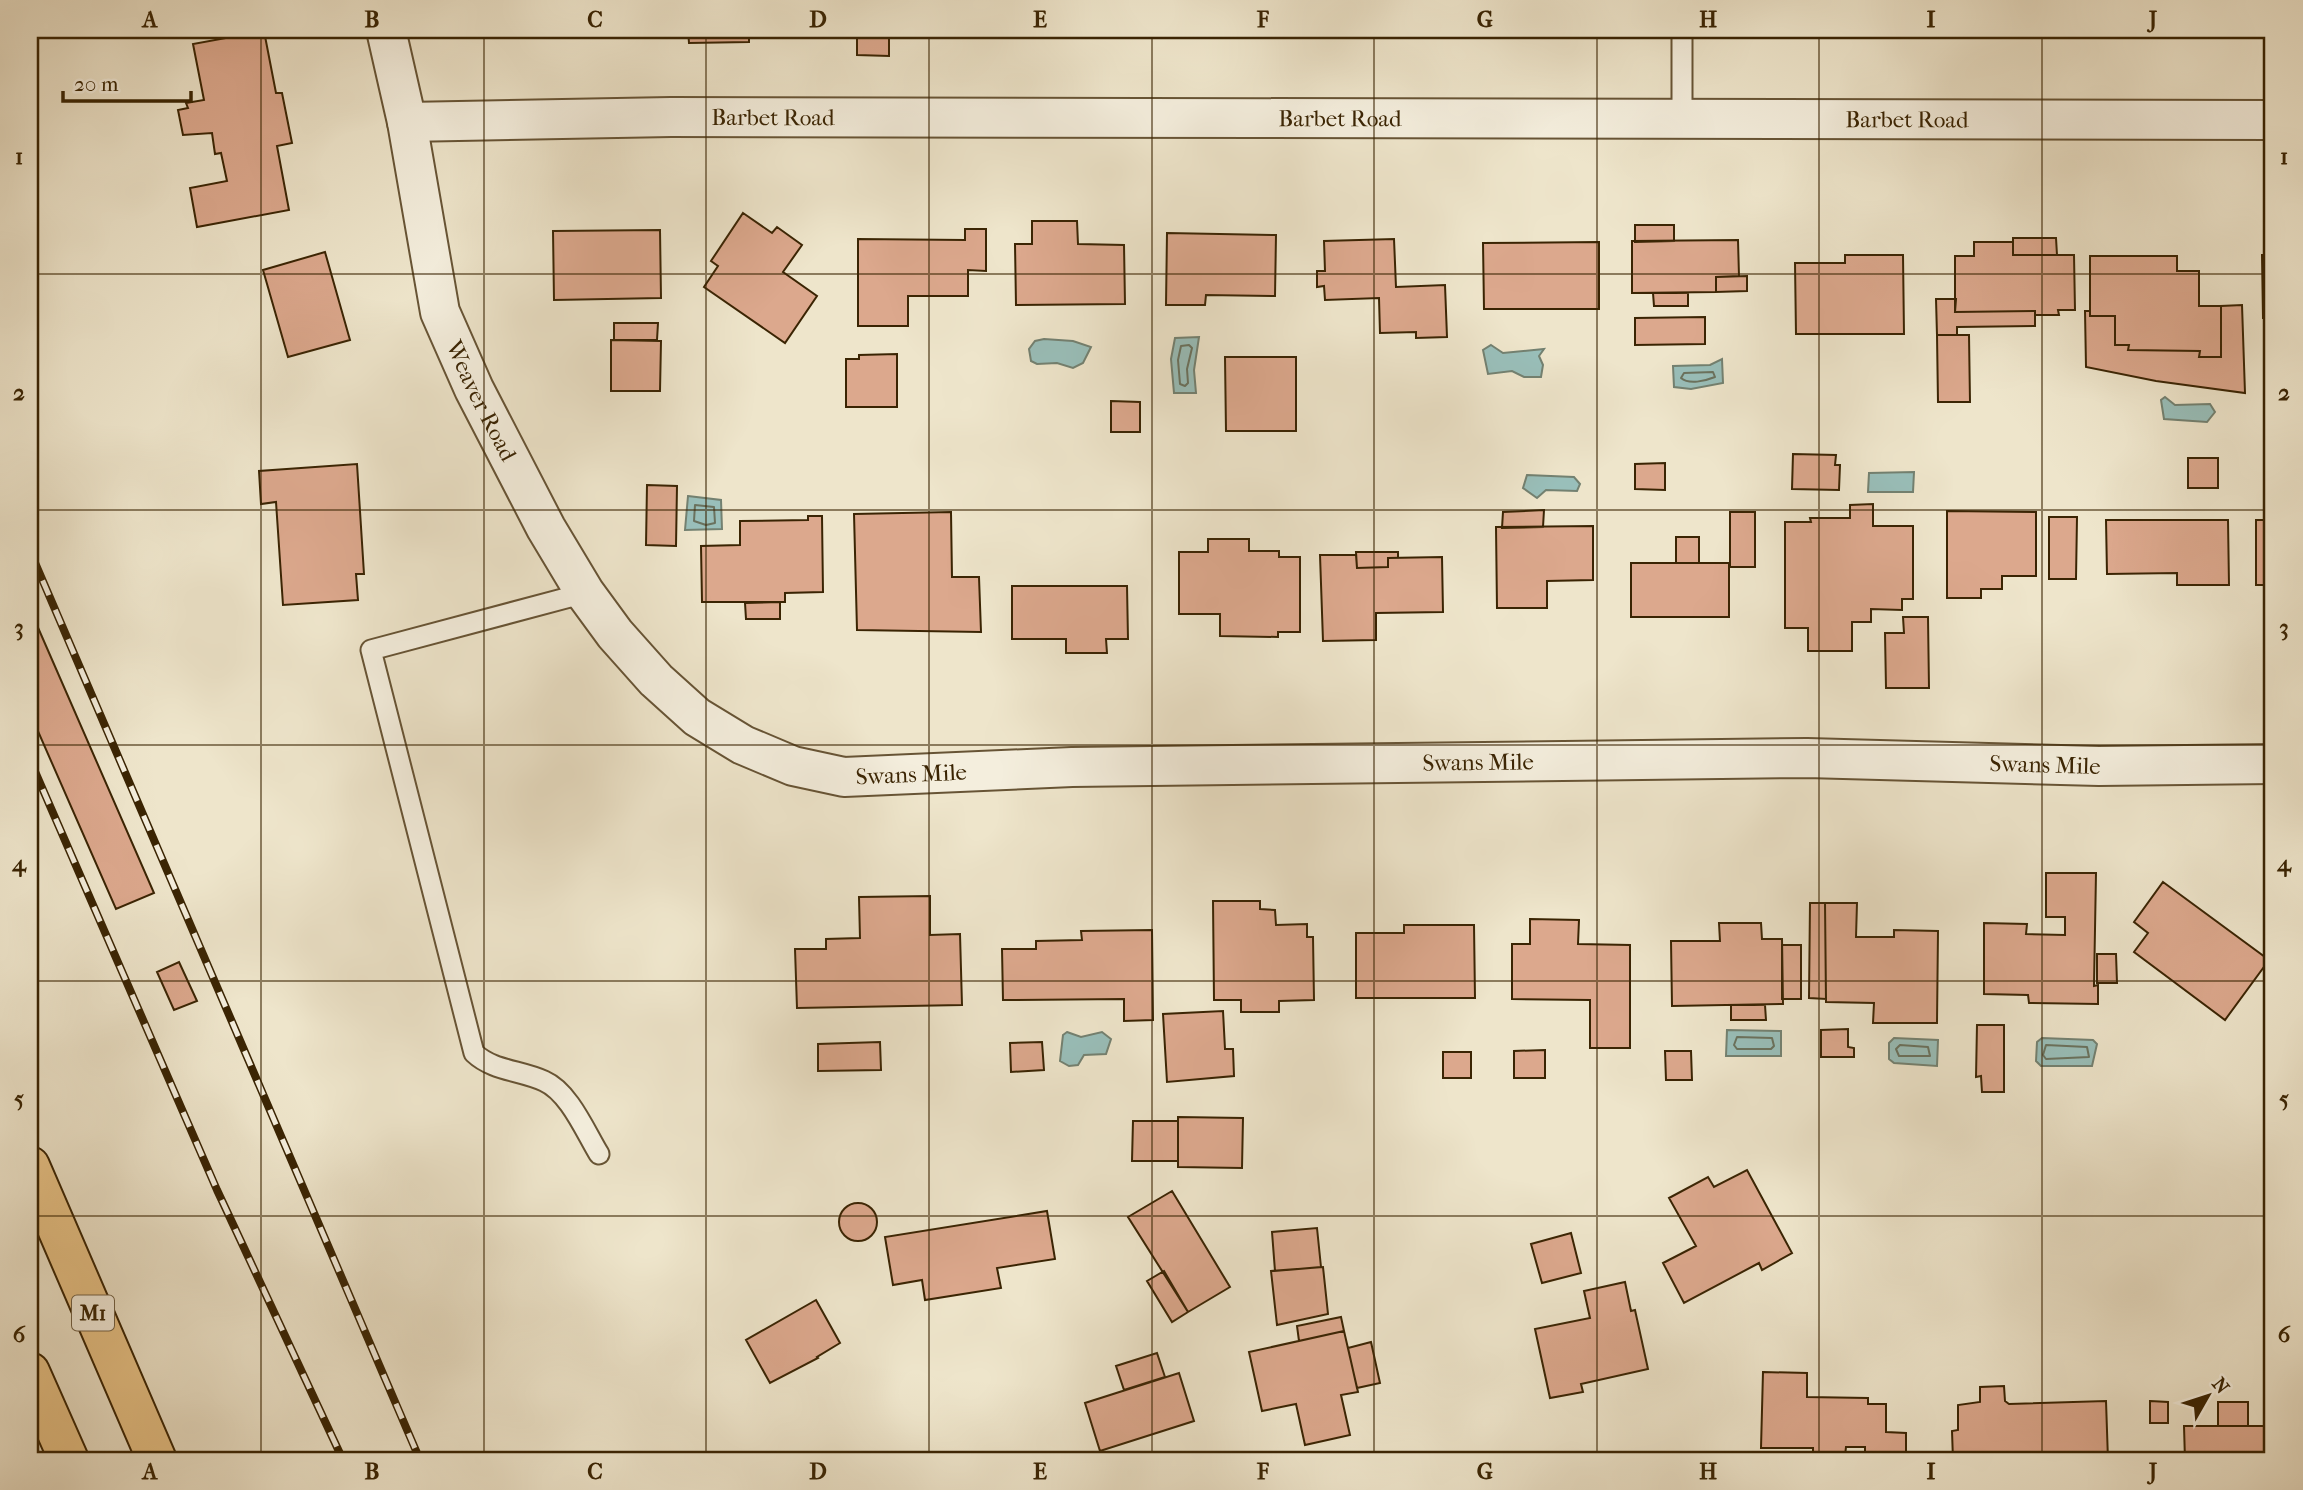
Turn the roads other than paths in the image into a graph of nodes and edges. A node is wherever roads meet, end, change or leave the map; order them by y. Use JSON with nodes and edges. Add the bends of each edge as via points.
{"nodes":[{"id":1,"x":386,"y":30,"type":"edge"},
{"id":2,"x":1682,"y":30,"type":"edge"},
{"id":3,"x":1682,"y":119,"type":"junction"},
{"id":4,"x":2273,"y":120,"type":"edge"},
{"id":5,"x":407,"y":122,"type":"junction"},
{"id":6,"x":585,"y":593,"type":"junction"},
{"id":7,"x":697,"y":717,"type":"joint"},
{"id":8,"x":2273,"y":764,"type":"edge"},
{"id":9,"x":599,"y":1154,"type":"dead end"},
{"id":10,"x":30,"y":1166,"type":"edge"},
{"id":11,"x":30,"y":1372,"type":"edge"},
{"id":12,"x":69,"y":1460,"type":"edge"},
{"id":13,"x":157,"y":1460,"type":"edge"}],
"edges":[{"from":1,"to":5,"type":"street","name":"Weaver Road"},
{"from":2,"to":3,"type":"lane"},
{"from":3,"to":4,"type":"street","name":"Barbet Road"},
{"from":3,"to":5,"type":"street","name":"Barbet Road","via":[[671,117]]},
{"from":5,"to":6,"type":"street","name":"Weaver Road","via":[[440,312],[474,389]]},
{"from":6,"to":7,"type":"street","name":"Weaver Road","via":[[656,680]]},
{"from":6,"to":9,"type":"lane","via":[[370,650],[474,1053],[486,1064],[546,1081],[561,1094]]},
{"from":7,"to":8,"type":"street","name":"Swans Mile","via":[[743,745],[793,766],[845,777],[1072,767],[1807,758],[2099,766]]},
{"from":10,"to":13,"type":"highway","number":"M1"},
{"from":11,"to":12,"type":"highway"}]}
